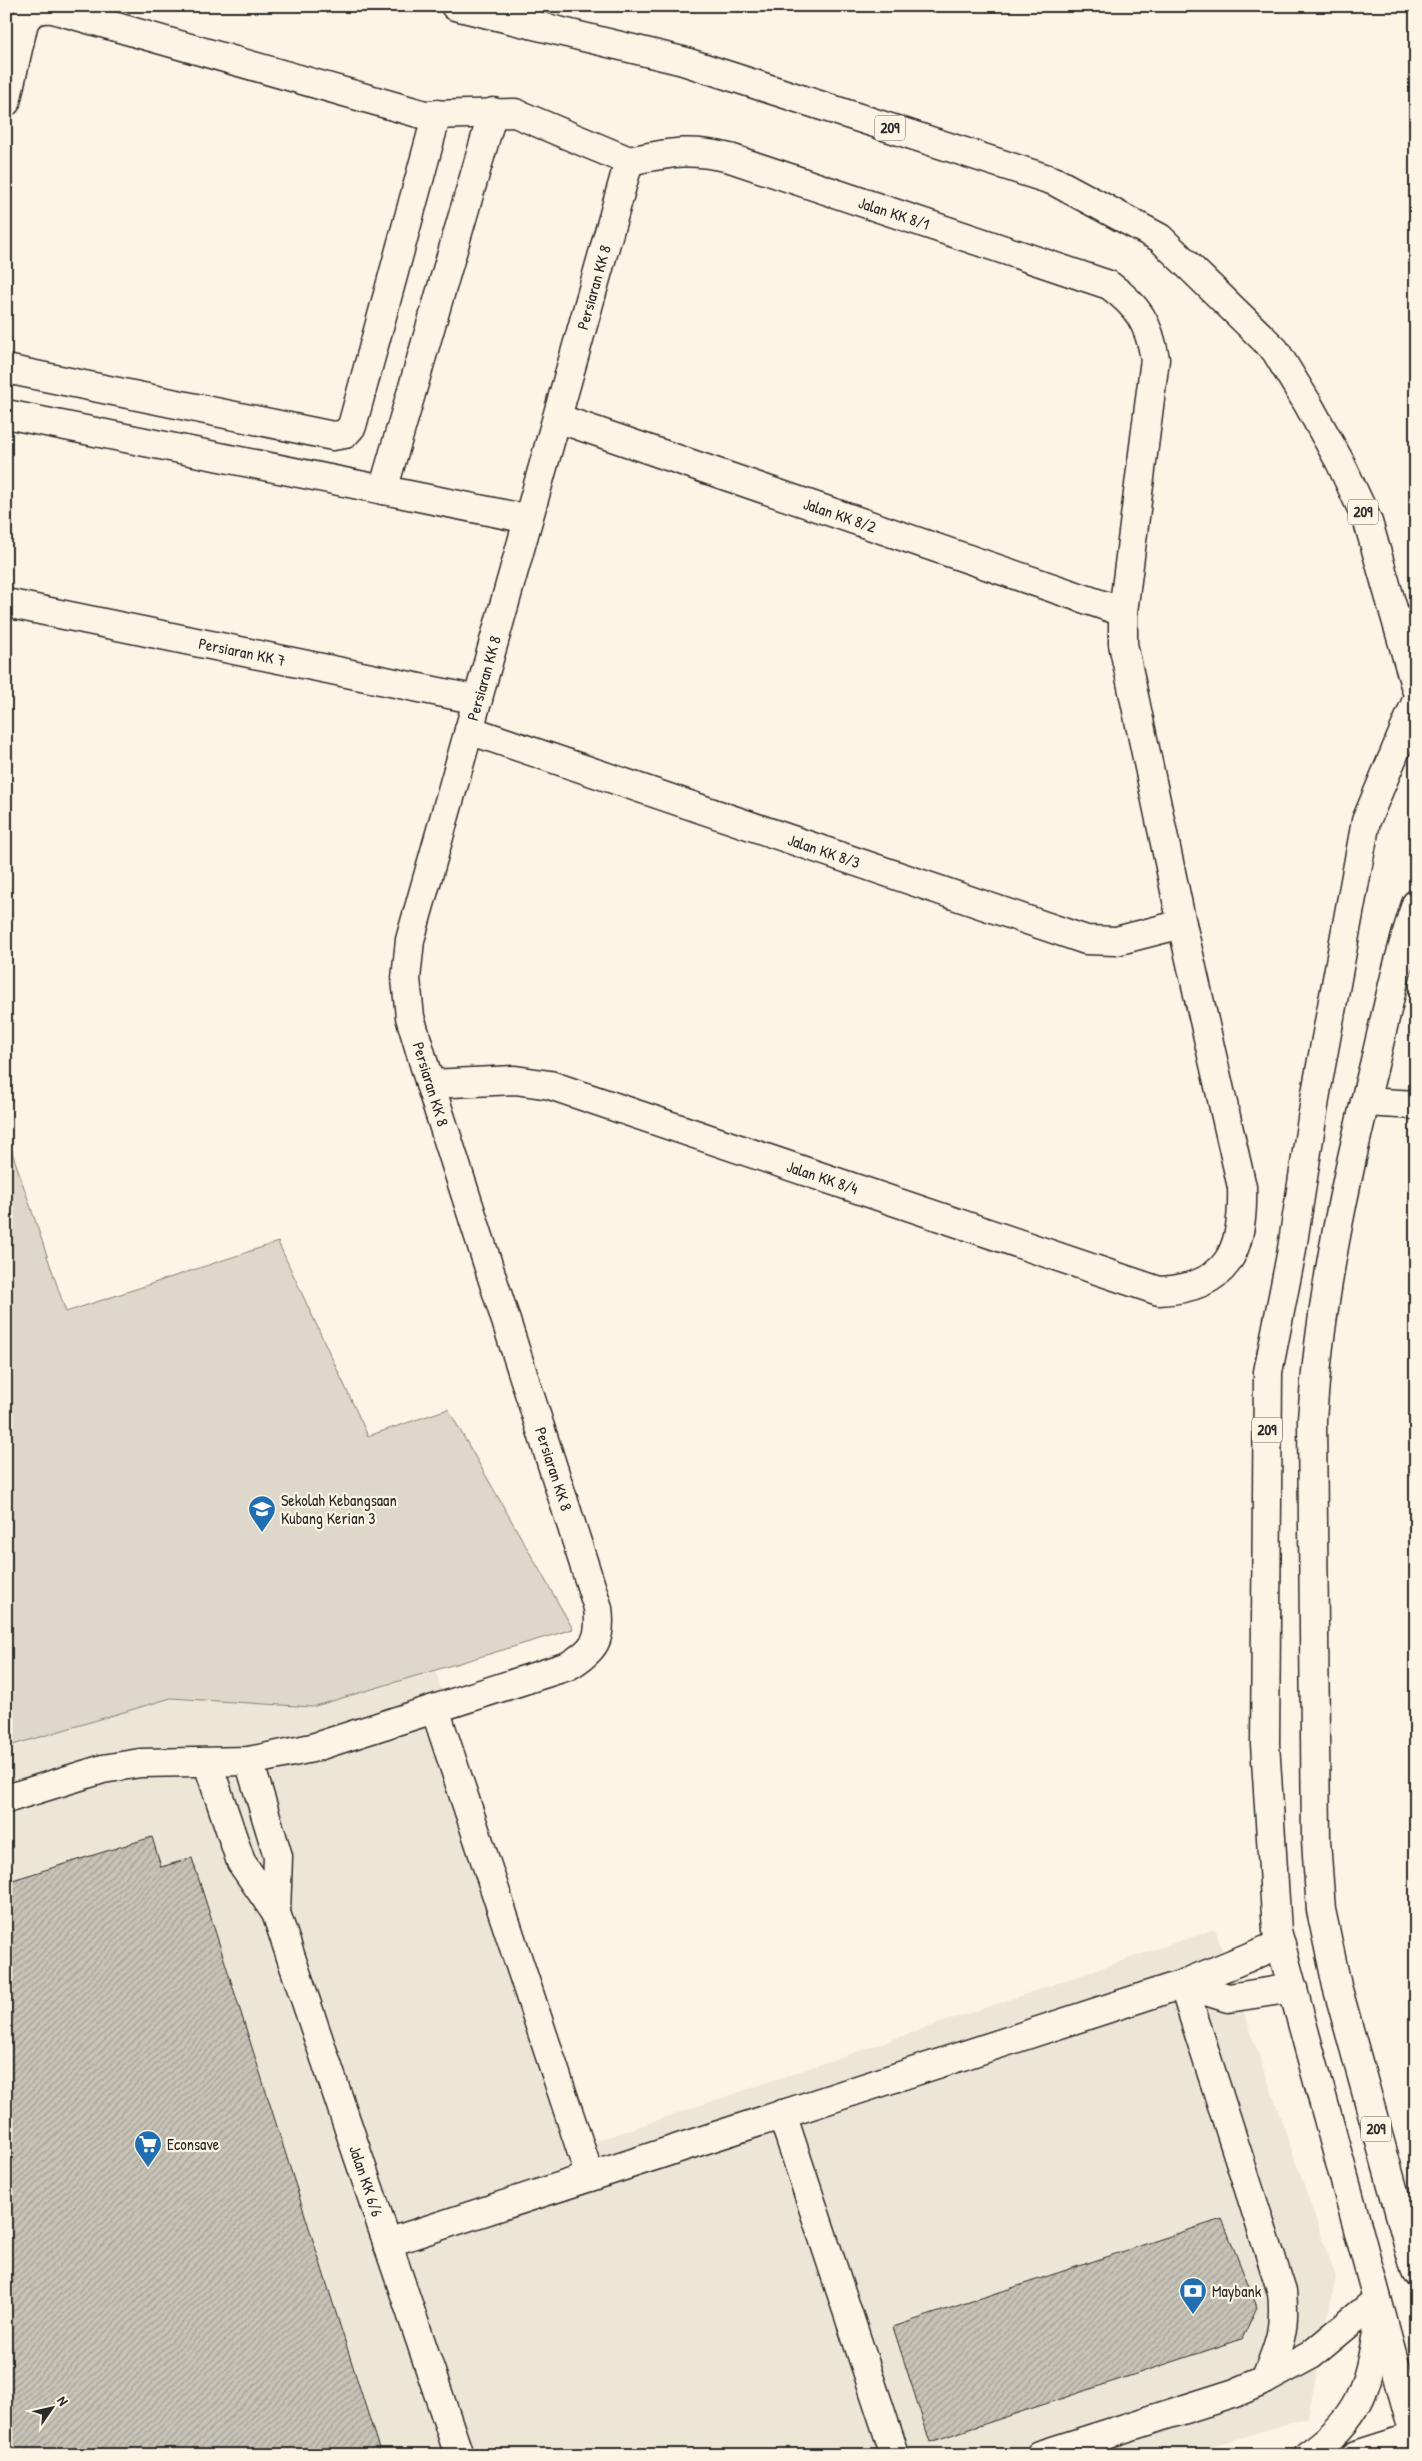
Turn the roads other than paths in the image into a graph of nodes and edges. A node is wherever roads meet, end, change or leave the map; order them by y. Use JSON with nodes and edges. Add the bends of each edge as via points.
{"nodes":[{"id":1,"x":455,"y":6,"type":"edge"},
{"id":2,"x":6,"y":102,"type":"edge"},
{"id":3,"x":493,"y":112,"type":"junction"},
{"id":4,"x":437,"y":114,"type":"junction"},
{"id":5,"x":629,"y":161,"type":"junction"},
{"id":6,"x":6,"y":369,"type":"edge"},
{"id":7,"x":6,"y":414,"type":"edge"},
{"id":8,"x":557,"y":418,"type":"junction"},
{"id":9,"x":383,"y":490,"type":"junction"},
{"id":10,"x":528,"y":518,"type":"junction"},
{"id":11,"x":6,"y":603,"type":"edge"},
{"id":12,"x":1123,"y":612,"type":"junction"},
{"id":13,"x":1416,"y":689,"type":"edge"},
{"id":14,"x":478,"y":700,"type":"junction"},
{"id":15,"x":1416,"y":702,"type":"edge"},
{"id":16,"x":469,"y":730,"type":"junction"},
{"id":17,"x":1416,"y":904,"type":"edge"},
{"id":18,"x":1182,"y":924,"type":"junction"},
{"id":19,"x":1411,"y":935,"type":"edge"},
{"id":20,"x":430,"y":1084,"type":"junction"},
{"id":21,"x":1365,"y":1102,"type":"junction"},
{"id":22,"x":1416,"y":1105,"type":"edge"},
{"id":23,"x":1208,"y":1280,"type":"joint"},
{"id":24,"x":435,"y":1709,"type":"junction"},
{"id":25,"x":249,"y":1761,"type":"junction"},
{"id":26,"x":208,"y":1764,"type":"junction"},
{"id":27,"x":6,"y":1799,"type":"edge"},
{"id":28,"x":276,"y":1912,"type":"junction"},
{"id":29,"x":1281,"y":1944,"type":"junction"},
{"id":30,"x":1183,"y":1984,"type":"junction"},
{"id":31,"x":1293,"y":1988,"type":"junction"},
{"id":32,"x":782,"y":2114,"type":"junction"},
{"id":33,"x":590,"y":2177,"type":"junction"},
{"id":34,"x":386,"y":2243,"type":"junction"},
{"id":35,"x":1416,"y":2272,"type":"edge"},
{"id":36,"x":1379,"y":2306,"type":"junction"},
{"id":37,"x":1265,"y":2380,"type":"junction"},
{"id":38,"x":1415,"y":2438,"type":"edge"},
{"id":39,"x":457,"y":2453,"type":"edge"},
{"id":40,"x":895,"y":2455,"type":"edge"},
{"id":41,"x":1040,"y":2455,"type":"edge"},
{"id":42,"x":1308,"y":2455,"type":"edge"},
{"id":43,"x":1356,"y":2455,"type":"edge"}],
"edges":[{"from":1,"to":13,"type":"street","number":"209","via":[[683,62],[1044,178],[1160,238],[1275,350],[1313,412],[1368,522]]},
{"from":2,"to":4,"type":"street","via":[[24,22],[28,15],[44,8],[425,115]]},
{"from":3,"to":4,"type":"street"},
{"from":3,"to":5,"type":"street","via":[[515,113]]},
{"from":3,"to":9,"type":"street"},
{"from":4,"to":6,"type":"street","via":[[352,426],[345,434],[332,436]]},
{"from":5,"to":8,"type":"street","name":"Persiaran KK 8"},
{"from":5,"to":12,"type":"street","name":"Jalan KK 8/1","via":[[680,151],[706,152],[730,158],[1109,285],[1130,300],[1144,320],[1155,359]]},
{"from":7,"to":9,"type":"street"},
{"from":8,"to":10,"type":"street","name":"Persiaran KK 8"},
{"from":8,"to":12,"type":"street","name":"Jalan KK 8/2"},
{"from":9,"to":10,"type":"street"},
{"from":10,"to":14,"type":"street","name":"Persiaran KK 8"},
{"from":11,"to":14,"type":"street","name":"Persiaran KK 7"},
{"from":12,"to":18,"type":"street","name":"Jalan KK 8/1","via":[[1123,644],[1128,674]]},
{"from":14,"to":16,"type":"street","name":"Persiaran KK 8"},
{"from":15,"to":29,"type":"street","number":"209","via":[[1366,821],[1268,1372],[1265,1744],[1277,1931]]},
{"from":16,"to":18,"type":"street","name":"Jalan KK 8/3","via":[[1086,940],[1116,941]]},
{"from":16,"to":20,"type":"street","name":"Persiaran KK 8","via":[[410,940],[406,980],[410,1017]]},
{"from":17,"to":19,"type":"street","number":"209"},
{"from":18,"to":23,"type":"street","name":"Jalan KK 8/1","via":[[1242,1187],[1243,1211],[1237,1241],[1227,1262]]},
{"from":19,"to":21,"type":"street","number":"209"},
{"from":20,"to":23,"type":"street","name":"Jalan KK 8/4","via":[[515,1080],[550,1085],[1158,1291],[1184,1290]]},
{"from":20,"to":24,"type":"street","name":"Persiaran KK 8","via":[[598,1608],[600,1626],[596,1643],[568,1666]]},
{"from":21,"to":22,"type":"street"},
{"from":21,"to":35,"type":"street","number":"209","via":[[1333,1249],[1316,1361],[1312,1419],[1316,1841],[1322,1910],[1337,1986]]},
{"from":24,"to":25,"type":"street","name":"Persiaran KK 8","via":[[312,1748]]},
{"from":24,"to":33,"type":"street"},
{"from":25,"to":26,"type":"street","name":"Persiaran KK 8"},
{"from":25,"to":28,"type":"street","name":"Jalan KK 6/6","via":[[278,1856]]},
{"from":26,"to":27,"type":"street","name":"Persiaran KK 8","via":[[140,1763],[103,1769]]},
{"from":26,"to":28,"type":"street","name":"Jalan KK 6/6","via":[[241,1862]]},
{"from":28,"to":34,"type":"street","name":"Jalan KK 6/6"},
{"from":29,"to":30,"type":"street"},
{"from":29,"to":31,"type":"street","number":"209"},
{"from":30,"to":31,"type":"street","via":[[1228,1998]]},
{"from":30,"to":32,"type":"street"},
{"from":30,"to":37,"type":"street","via":[[1282,2292],[1285,2316],[1280,2342]]},
{"from":31,"to":36,"type":"street","number":"209"},
{"from":32,"to":33,"type":"street"},
{"from":32,"to":40,"type":"street"},
{"from":33,"to":34,"type":"street"},
{"from":34,"to":39,"type":"street","name":"Jalan KK 6/6"},
{"from":36,"to":37,"type":"street","via":[[1311,2355]]},
{"from":36,"to":38,"type":"street","number":"209"},
{"from":36,"to":42,"type":"street","via":[[1367,2384],[1344,2425]]},
{"from":37,"to":41,"type":"street","via":[[1235,2393]]},
{"from":38,"to":43,"type":"street"}]}
